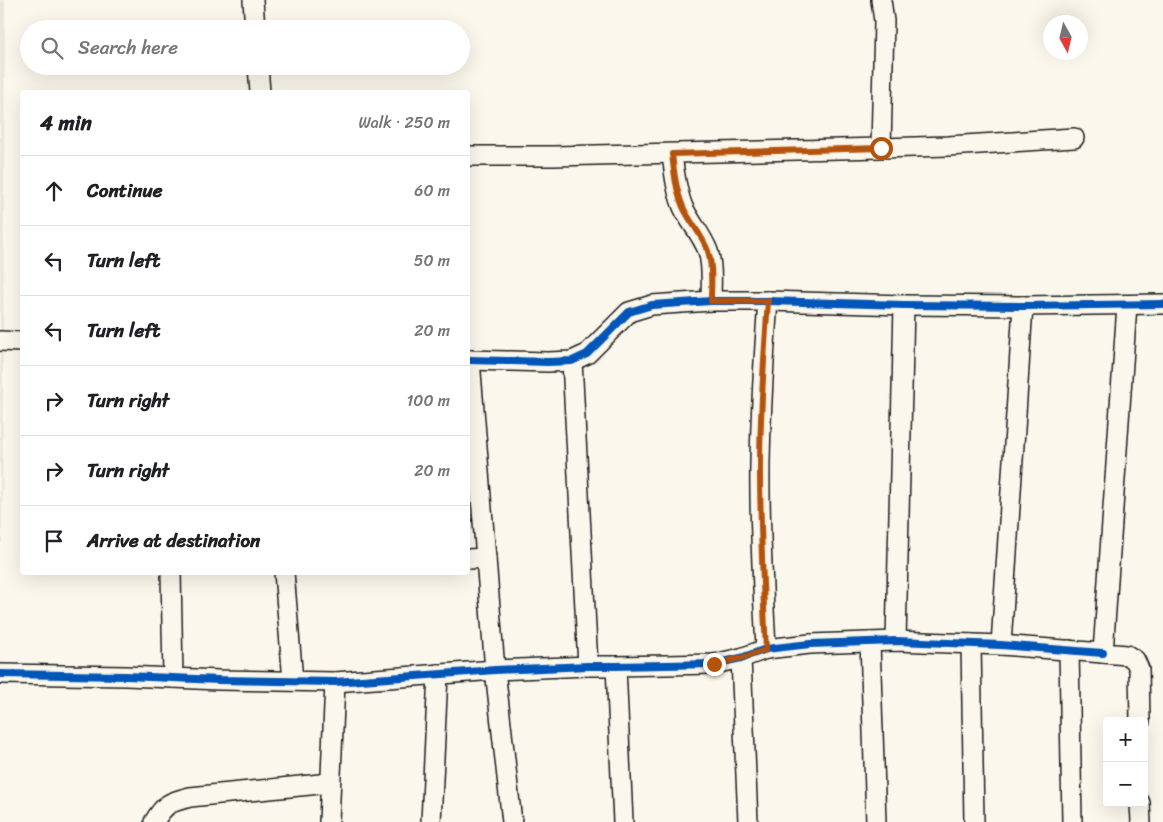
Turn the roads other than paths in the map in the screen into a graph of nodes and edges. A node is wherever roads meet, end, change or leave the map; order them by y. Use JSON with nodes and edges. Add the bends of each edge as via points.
{"nodes":[{"id":1,"x":253,"y":0,"type":"edge"},
{"id":2,"x":881,"y":0,"type":"edge"},
{"id":3,"x":254,"y":20,"type":"edge"},
{"id":4,"x":259,"y":75,"type":"edge"},
{"id":5,"x":260,"y":90,"type":"edge"},
{"id":6,"x":1074,"y":138,"type":"dead end"},
{"id":7,"x":881,"y":148,"type":"junction"},
{"id":8,"x":672,"y":154,"type":"junction"},
{"id":9,"x":470,"y":156,"type":"edge"},
{"id":10,"x":711,"y":301,"type":"junction"},
{"id":11,"x":768,"y":301,"type":"junction"},
{"id":12,"x":1163,"y":304,"type":"edge"},
{"id":13,"x":904,"y":305,"type":"junction"},
{"id":14,"x":1127,"y":305,"type":"junction"},
{"id":15,"x":1023,"y":306,"type":"junction"},
{"id":16,"x":0,"y":341,"type":"edge"},
{"id":17,"x":20,"y":342,"type":"edge"},
{"id":18,"x":470,"y":360,"type":"edge"},
{"id":19,"x":572,"y":361,"type":"junction"},
{"id":20,"x":470,"y":372,"type":"edge"},
{"id":21,"x":486,"y":558,"type":"junction"},
{"id":22,"x":470,"y":559,"type":"edge"},
{"id":23,"x":171,"y":575,"type":"edge"},
{"id":24,"x":284,"y":575,"type":"edge"},
{"id":25,"x":896,"y":641,"type":"junction"},
{"id":26,"x":870,"y":642,"type":"junction"},
{"id":27,"x":971,"y":644,"type":"junction"},
{"id":28,"x":1001,"y":645,"type":"junction"},
{"id":29,"x":766,"y":650,"type":"junction"},
{"id":30,"x":1069,"y":650,"type":"junction"},
{"id":31,"x":1103,"y":653,"type":"junction"},
{"id":32,"x":741,"y":658,"type":"junction"},
{"id":33,"x":588,"y":666,"type":"junction"},
{"id":34,"x":616,"y":666,"type":"junction"},
{"id":35,"x":495,"y":670,"type":"junction"},
{"id":36,"x":0,"y":674,"type":"edge"},
{"id":37,"x":438,"y":674,"type":"junction"},
{"id":38,"x":173,"y":678,"type":"junction"},
{"id":39,"x":293,"y":681,"type":"junction"},
{"id":40,"x":335,"y":682,"type":"junction"},
{"id":41,"x":1140,"y":717,"type":"edge"},
{"id":42,"x":330,"y":783,"type":"junction"},
{"id":43,"x":1140,"y":807,"type":"edge"},
{"id":44,"x":154,"y":822,"type":"edge"},
{"id":45,"x":329,"y":822,"type":"edge"},
{"id":46,"x":431,"y":822,"type":"edge"},
{"id":47,"x":512,"y":822,"type":"edge"},
{"id":48,"x":623,"y":822,"type":"edge"},
{"id":49,"x":748,"y":822,"type":"edge"},
{"id":50,"x":876,"y":822,"type":"edge"},
{"id":51,"x":974,"y":822,"type":"edge"},
{"id":52,"x":1072,"y":822,"type":"edge"},
{"id":53,"x":1141,"y":822,"type":"edge"}],
"edges":[{"from":1,"to":3,"type":"street"},
{"from":2,"to":7,"type":"street","via":[[884,21]]},
{"from":4,"to":5,"type":"street"},
{"from":6,"to":7,"type":"street"},
{"from":7,"to":8,"type":"street"},
{"from":8,"to":9,"type":"street"},
{"from":8,"to":10,"type":"street","via":[[683,207],[708,252]]},
{"from":10,"to":11,"type":"street"},
{"from":10,"to":19,"type":"street","via":[[652,305],[629,312],[587,354]]},
{"from":11,"to":13,"type":"street"},
{"from":11,"to":29,"type":"street","via":[[760,464]]},
{"from":12,"to":14,"type":"street"},
{"from":13,"to":15,"type":"street"},
{"from":13,"to":25,"type":"street"},
{"from":14,"to":15,"type":"street"},
{"from":14,"to":31,"type":"street"},
{"from":15,"to":28,"type":"street"},
{"from":16,"to":17,"type":"street"},
{"from":18,"to":19,"type":"street"},
{"from":19,"to":33,"type":"street"},
{"from":20,"to":21,"type":"street"},
{"from":21,"to":22,"type":"street"},
{"from":21,"to":35,"type":"street"},
{"from":23,"to":38,"type":"street"},
{"from":24,"to":39,"type":"street"},
{"from":25,"to":26,"type":"street"},
{"from":25,"to":27,"type":"street"},
{"from":26,"to":29,"type":"street","via":[[810,644]]},
{"from":26,"to":50,"type":"street"},
{"from":27,"to":28,"type":"street"},
{"from":27,"to":51,"type":"street"},
{"from":28,"to":30,"type":"street"},
{"from":29,"to":32,"type":"street"},
{"from":30,"to":31,"type":"street"},
{"from":30,"to":52,"type":"street"},
{"from":31,"to":41,"type":"street","via":[[1127,655],[1135,660],[1139,669]]},
{"from":32,"to":34,"type":"street","via":[[714,664]]},
{"from":32,"to":49,"type":"street"},
{"from":33,"to":34,"type":"street"},
{"from":33,"to":35,"type":"street"},
{"from":34,"to":48,"type":"street"},
{"from":35,"to":37,"type":"street"},
{"from":35,"to":47,"type":"street"},
{"from":36,"to":38,"type":"street"},
{"from":37,"to":40,"type":"street"},
{"from":37,"to":46,"type":"street"},
{"from":38,"to":39,"type":"street"},
{"from":39,"to":40,"type":"street"},
{"from":40,"to":42,"type":"street"},
{"from":42,"to":44,"type":"street","via":[[190,797],[172,802],[161,810]]},
{"from":42,"to":45,"type":"street"},
{"from":43,"to":53,"type":"street"}]}
